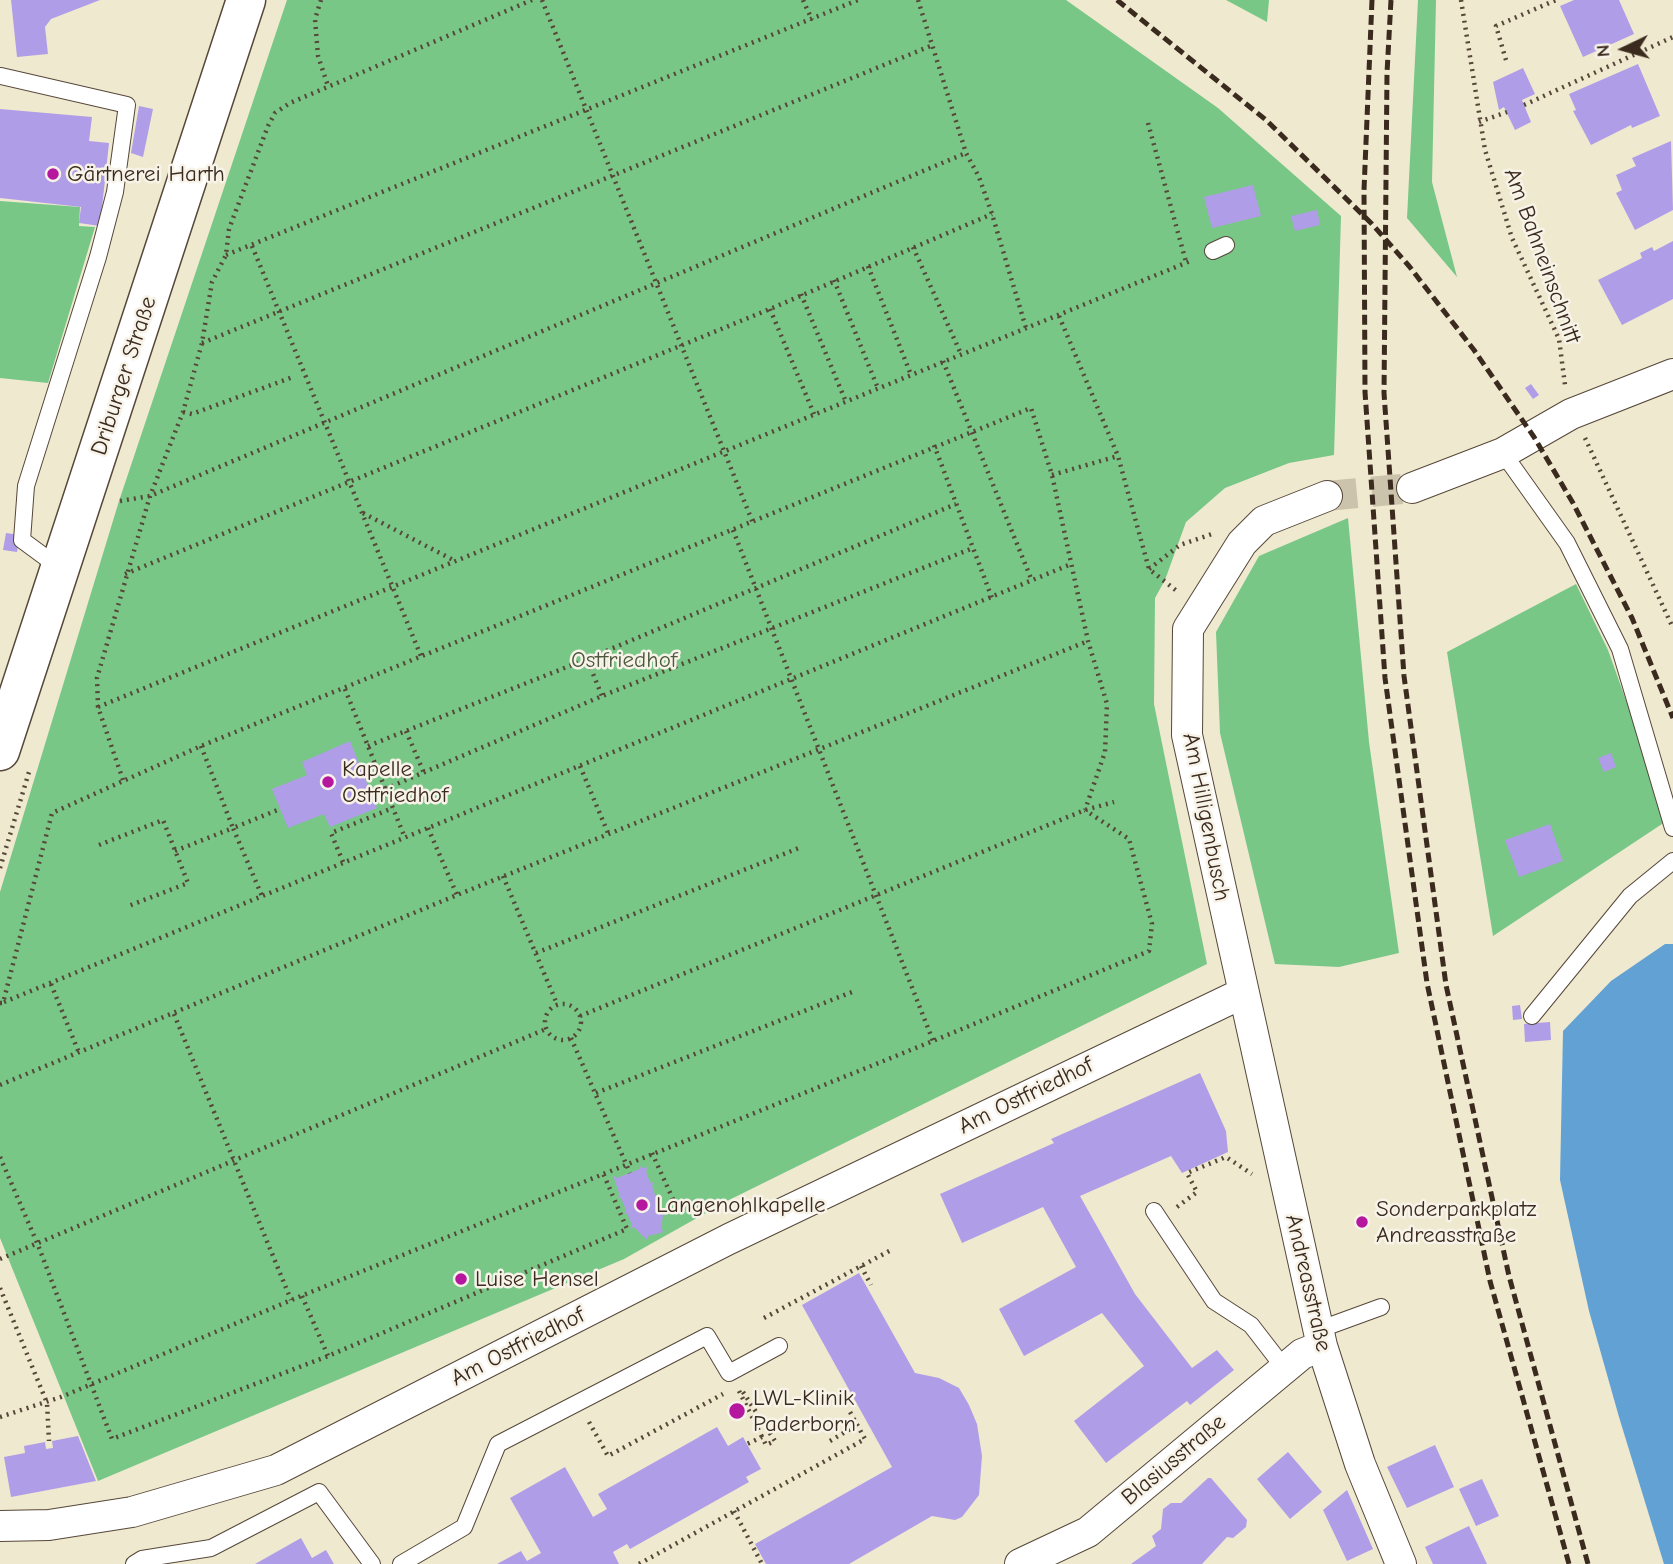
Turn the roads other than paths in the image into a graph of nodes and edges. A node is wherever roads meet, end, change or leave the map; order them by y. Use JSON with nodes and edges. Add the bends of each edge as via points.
{"nodes":[{"id":1,"x":246,"y":0,"type":"edge"},
{"id":2,"x":1,"y":76,"type":"edge"},
{"id":3,"x":1673,"y":374,"type":"edge"},
{"id":4,"x":1503,"y":453,"type":"junction"},
{"id":5,"x":1412,"y":488,"type":"tunnel mouth"},
{"id":6,"x":1327,"y":496,"type":"tunnel mouth"},
{"id":7,"x":60,"y":568,"type":"junction"},
{"id":8,"x":0,"y":751,"type":"edge"},
{"id":9,"x":1673,"y":828,"type":"edge"},
{"id":10,"x":1673,"y":861,"type":"edge"},
{"id":11,"x":1242,"y":993,"type":"junction"},
{"id":12,"x":1532,"y":1016,"type":"dead end"},
{"id":13,"x":1154,"y":1211,"type":"dead end"},
{"id":14,"x":1381,"y":1307,"type":"dead end"},
{"id":15,"x":1320,"y":1338,"type":"junction"},
{"id":16,"x":779,"y":1346,"type":"dead end"},
{"id":17,"x":1285,"y":1369,"type":"junction"},
{"id":18,"x":0,"y":1526,"type":"edge"},
{"id":19,"x":134,"y":1564,"type":"edge"},
{"id":20,"x":372,"y":1564,"type":"edge"},
{"id":21,"x":401,"y":1564,"type":"edge"},
{"id":22,"x":1020,"y":1564,"type":"edge"},
{"id":23,"x":1401,"y":1564,"type":"edge"}],
"edges":[{"from":1,"to":7,"type":"main road","name":"Driburger Straße"},
{"from":2,"to":7,"type":"lane","via":[[127,105],[115,192],[99,257],[26,486],[22,540]]},
{"from":3,"to":4,"type":"street","via":[[1571,414]]},
{"from":4,"to":5,"type":"street"},
{"from":4,"to":9,"type":"lane","via":[[1567,543],[1620,649]]},
{"from":6,"to":11,"type":"street","name":"Am Hilligenbusch","via":[[1264,521],[1242,543],[1188,629],[1187,735]]},
{"from":7,"to":8,"type":"main road","name":"Driburger Straße"},
{"from":10,"to":12,"type":"lane","via":[[1630,896]]},
{"from":11,"to":15,"type":"street","name":"Andreasstraße"},
{"from":11,"to":18,"type":"street","name":"Am Ostfriedhof","via":[[729,1239],[276,1470],[132,1512],[49,1525]]},
{"from":13,"to":17,"type":"lane","via":[[1214,1301],[1251,1325]]},
{"from":14,"to":15,"type":"lane"},
{"from":15,"to":17,"type":"street","name":"Blasiusstraße"},
{"from":15,"to":23,"type":"street","name":"Andreasstraße","via":[[1356,1453]]},
{"from":16,"to":21,"type":"lane","via":[[729,1373],[707,1336],[498,1444],[464,1527]]},
{"from":17,"to":22,"type":"street","name":"Blasiusstraße","via":[[1088,1532]]},
{"from":19,"to":20,"type":"lane","via":[[211,1548],[319,1492]]}]}
